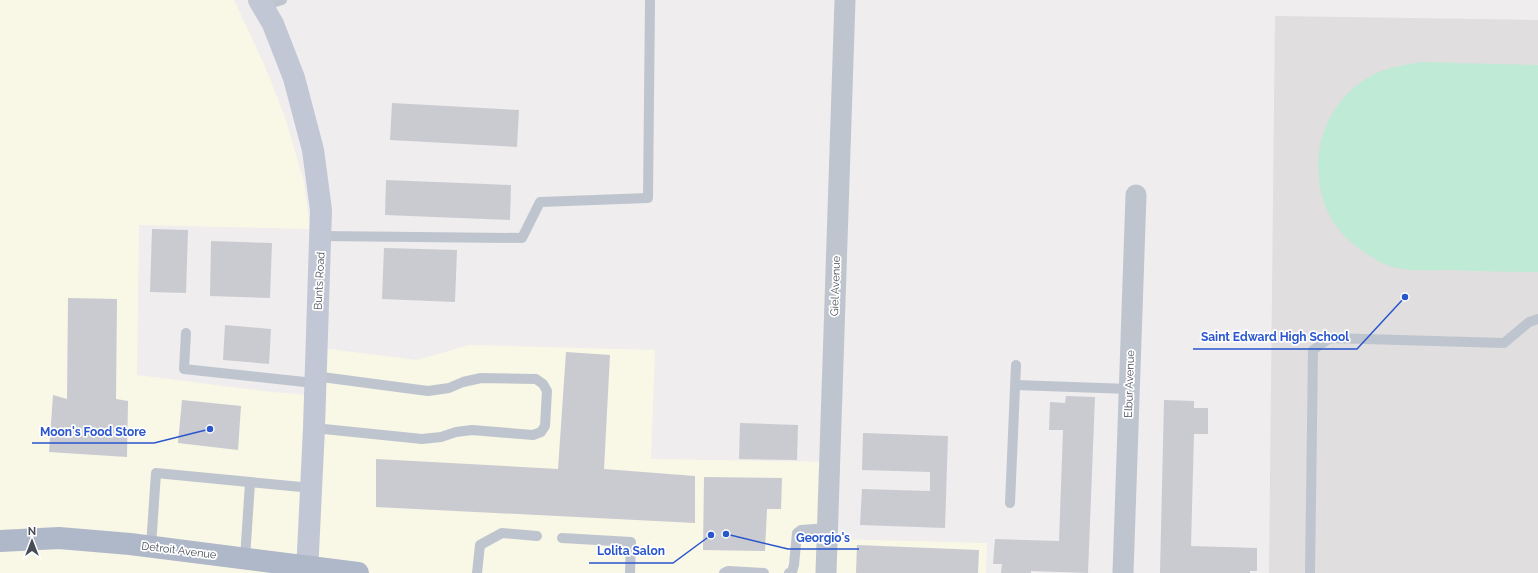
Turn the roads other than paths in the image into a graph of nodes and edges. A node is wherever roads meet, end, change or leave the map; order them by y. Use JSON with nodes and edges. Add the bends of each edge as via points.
{"nodes":[{"id":1,"x":650,"y":0,"type":"edge"},
{"id":2,"x":845,"y":0,"type":"edge"},
{"id":3,"x":268,"y":2,"type":"edge"},
{"id":4,"x":1136,"y":195,"type":"dead end"},
{"id":5,"x":321,"y":236,"type":"junction"},
{"id":6,"x":1538,"y":319,"type":"edge"},
{"id":7,"x":186,"y":333,"type":"dead end"},
{"id":8,"x":1016,"y":365,"type":"dead end"},
{"id":9,"x":314,"y":379,"type":"junction"},
{"id":10,"x":1016,"y":385,"type":"junction"},
{"id":11,"x":1129,"y":389,"type":"junction"},
{"id":12,"x":314,"y":428,"type":"junction"},
{"id":13,"x":250,"y":483,"type":"junction"},
{"id":14,"x":312,"y":488,"type":"junction"},
{"id":15,"x":1010,"y":503,"type":"dead end"},
{"id":16,"x":828,"y":528,"type":"junction"},
{"id":17,"x":537,"y":536,"type":"dead end"},
{"id":18,"x":562,"y":538,"type":"dead end"},
{"id":19,"x":0,"y":541,"type":"edge"},
{"id":20,"x":151,"y":546,"type":"junction"},
{"id":21,"x":245,"y":558,"type":"junction"},
{"id":22,"x":307,"y":570,"type":"edge"},
{"id":23,"x":358,"y":573,"type":"edge"},
{"id":24,"x":478,"y":573,"type":"edge"},
{"id":25,"x":630,"y":573,"type":"edge"},
{"id":26,"x":724,"y":573,"type":"edge"},
{"id":27,"x":764,"y":573,"type":"edge"},
{"id":28,"x":789,"y":573,"type":"edge"},
{"id":29,"x":826,"y":573,"type":"edge"},
{"id":30,"x":1123,"y":573,"type":"edge"},
{"id":31,"x":1310,"y":573,"type":"edge"}],
"edges":[{"from":1,"to":5,"type":"lane","via":[[648,198],[540,202],[522,238]]},
{"from":2,"to":16,"type":"street","name":"Giel Avenue"},
{"from":3,"to":5,"type":"street","name":"Bunts Road","via":[[294,78],[313,150]]},
{"from":4,"to":11,"type":"street","name":"Elbur Avenue"},
{"from":5,"to":9,"type":"street","name":"Bunts Road"},
{"from":6,"to":31,"type":"lane","via":[[1529,322],[1504,343],[1330,338],[1313,350]]},
{"from":7,"to":9,"type":"lane","via":[[184,369]]},
{"from":8,"to":10,"type":"lane"},
{"from":9,"to":12,"type":"street","name":"Bunts Road"},
{"from":9,"to":12,"type":"lane","via":[[428,391],[482,378],[536,379],[547,391],[545,426],[541,432],[533,435],[472,430],[456,432],[441,438],[422,439]]},
{"from":10,"to":11,"type":"lane"},
{"from":10,"to":15,"type":"lane"},
{"from":11,"to":30,"type":"street","name":"Elbur Avenue"},
{"from":12,"to":14,"type":"street","name":"Bunts Road"},
{"from":13,"to":14,"type":"lane"},
{"from":13,"to":20,"type":"lane","via":[[156,473]]},
{"from":13,"to":21,"type":"lane"},
{"from":14,"to":22,"type":"street","name":"Bunts Road"},
{"from":16,"to":28,"type":"lane","via":[[801,530],[797,533],[794,565],[792,572]]},
{"from":16,"to":29,"type":"street","name":"Giel Avenue"},
{"from":17,"to":24,"type":"lane","via":[[502,533],[480,545]]},
{"from":18,"to":25,"type":"lane","via":[[631,542]]},
{"from":19,"to":20,"type":"main road","name":"Detroit Avenue","via":[[58,538]]},
{"from":20,"to":21,"type":"main road","name":"Detroit Avenue"},
{"from":21,"to":22,"type":"main road","name":"Detroit Avenue"},
{"from":22,"to":23,"type":"main road","name":"Detroit Avenue"},
{"from":26,"to":27,"type":"lane"}]}
